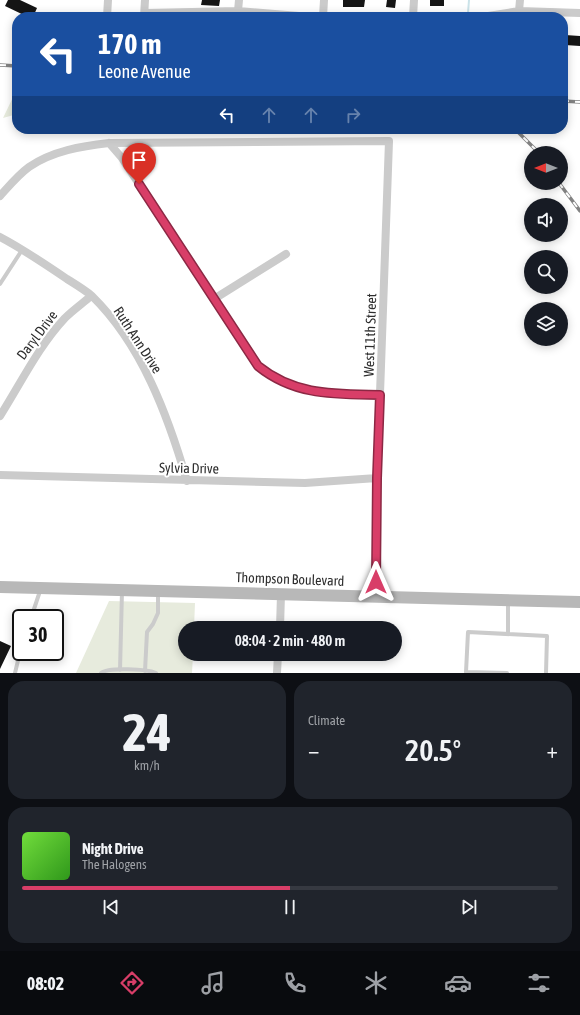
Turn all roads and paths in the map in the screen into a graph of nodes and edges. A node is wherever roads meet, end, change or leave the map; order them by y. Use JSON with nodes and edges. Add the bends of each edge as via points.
{"nodes":[{"id":1,"x":108,"y":0,"type":"edge"},
{"id":2,"x":145,"y":0,"type":"edge"},
{"id":3,"x":239,"y":0,"type":"edge"},
{"id":4,"x":324,"y":0,"type":"edge"},
{"id":5,"x":414,"y":0,"type":"edge"},
{"id":6,"x":520,"y":0,"type":"edge"},
{"id":7,"x":519,"y":11,"type":"junction"},
{"id":8,"x":108,"y":12,"type":"edge"},
{"id":9,"x":144,"y":12,"type":"edge"},
{"id":10,"x":238,"y":12,"type":"edge"},
{"id":11,"x":323,"y":12,"type":"edge"},
{"id":12,"x":413,"y":12,"type":"edge"},
{"id":13,"x":513,"y":12,"type":"edge"},
{"id":14,"x":550,"y":12,"type":"edge"},
{"id":15,"x":568,"y":13,"type":"edge"},
{"id":16,"x":580,"y":13,"type":"edge"},
{"id":17,"x":110,"y":143,"type":"junction"},
{"id":18,"x":0,"y":196,"type":"edge"},
{"id":19,"x":0,"y":237,"type":"edge"},
{"id":20,"x":22,"y":250,"type":"junction"},
{"id":21,"x":286,"y":254,"type":"dead end"},
{"id":22,"x":0,"y":284,"type":"edge"},
{"id":23,"x":91,"y":296,"type":"junction"},
{"id":24,"x":214,"y":300,"type":"junction"},
{"id":25,"x":380,"y":395,"type":"junction"},
{"id":26,"x":0,"y":416,"type":"edge"},
{"id":27,"x":0,"y":475,"type":"edge"},
{"id":28,"x":377,"y":478,"type":"junction"},
{"id":29,"x":187,"y":481,"type":"junction"},
{"id":30,"x":0,"y":587,"type":"edge"},
{"id":31,"x":41,"y":588,"type":"junction"},
{"id":32,"x":122,"y":590,"type":"junction"},
{"id":33,"x":158,"y":591,"type":"junction"},
{"id":34,"x":282,"y":594,"type":"junction"},
{"id":35,"x":376,"y":597,"type":"junction"},
{"id":36,"x":508,"y":601,"type":"junction"},
{"id":37,"x":580,"y":602,"type":"edge"},
{"id":38,"x":34,"y":609,"type":"edge"},
{"id":39,"x":280,"y":621,"type":"edge"},
{"id":40,"x":508,"y":634,"type":"junction"},
{"id":41,"x":18,"y":661,"type":"edge"},
{"id":42,"x":278,"y":661,"type":"edge"},
{"id":43,"x":120,"y":670,"type":"junction"},
{"id":44,"x":146,"y":671,"type":"junction"},
{"id":45,"x":15,"y":673,"type":"edge"},
{"id":46,"x":101,"y":673,"type":"edge"},
{"id":47,"x":156,"y":673,"type":"edge"},
{"id":48,"x":277,"y":673,"type":"edge"},
{"id":49,"x":507,"y":673,"type":"edge"},
{"id":50,"x":546,"y":673,"type":"edge"}],
"edges":[{"from":1,"to":8,"type":"street"},
{"from":2,"to":9,"type":"street"},
{"from":3,"to":10,"type":"street"},
{"from":4,"to":11,"type":"street"},
{"from":5,"to":12,"type":"street"},
{"from":6,"to":7,"type":"street"},
{"from":7,"to":13,"type":"street"},
{"from":7,"to":14,"type":"street"},
{"from":15,"to":16,"type":"street"},
{"from":17,"to":18,"type":"street","via":[[68,150],[40,161],[17,177]]},
{"from":17,"to":24,"type":"street"},
{"from":17,"to":25,"type":"street","name":"West 11th Street","via":[[389,141]]},
{"from":19,"to":20,"type":"street","name":"Ruth Ann Drive"},
{"from":20,"to":22,"type":"lane"},
{"from":20,"to":23,"type":"street","name":"Ruth Ann Drive"},
{"from":21,"to":24,"type":"street"},
{"from":23,"to":26,"type":"street","name":"Daryl Drive","via":[[66,318],[46,341]]},
{"from":23,"to":29,"type":"street","name":"Ruth Ann Drive","via":[[115,324],[150,382],[176,442]]},
{"from":24,"to":25,"type":"street","via":[[258,366],[270,376],[285,384],[329,394]]},
{"from":25,"to":28,"type":"street","name":"West 11th Street"},
{"from":27,"to":29,"type":"street","name":"Sylvia Drive"},
{"from":28,"to":29,"type":"street","name":"Sylvia Drive","via":[[305,483]]},
{"from":28,"to":35,"type":"street","name":"West 11th Street"},
{"from":30,"to":31,"type":"main road","name":"Thompson Boulevard"},
{"from":31,"to":32,"type":"main road","name":"Thompson Boulevard"},
{"from":31,"to":38,"type":"lane"},
{"from":32,"to":33,"type":"main road","name":"Thompson Boulevard"},
{"from":32,"to":43,"type":"lane"},
{"from":33,"to":34,"type":"main road","name":"Thompson Boulevard"},
{"from":33,"to":44,"type":"lane","via":[[158,613],[147,632]]},
{"from":34,"to":35,"type":"main road","name":"Thompson Boulevard"},
{"from":34,"to":39,"type":"street"},
{"from":35,"to":36,"type":"main road","name":"Thompson Boulevard"},
{"from":36,"to":37,"type":"main road","name":"Thompson Boulevard"},
{"from":36,"to":40,"type":"lane"},
{"from":40,"to":49,"type":"lane","via":[[468,632],[466,672]]},
{"from":40,"to":50,"type":"lane","via":[[547,636]]},
{"from":41,"to":45,"type":"lane"},
{"from":42,"to":48,"type":"street"},
{"from":43,"to":44,"type":"lane"},
{"from":43,"to":46,"type":"lane","via":[[105,670]]},
{"from":44,"to":47,"type":"lane"}]}
